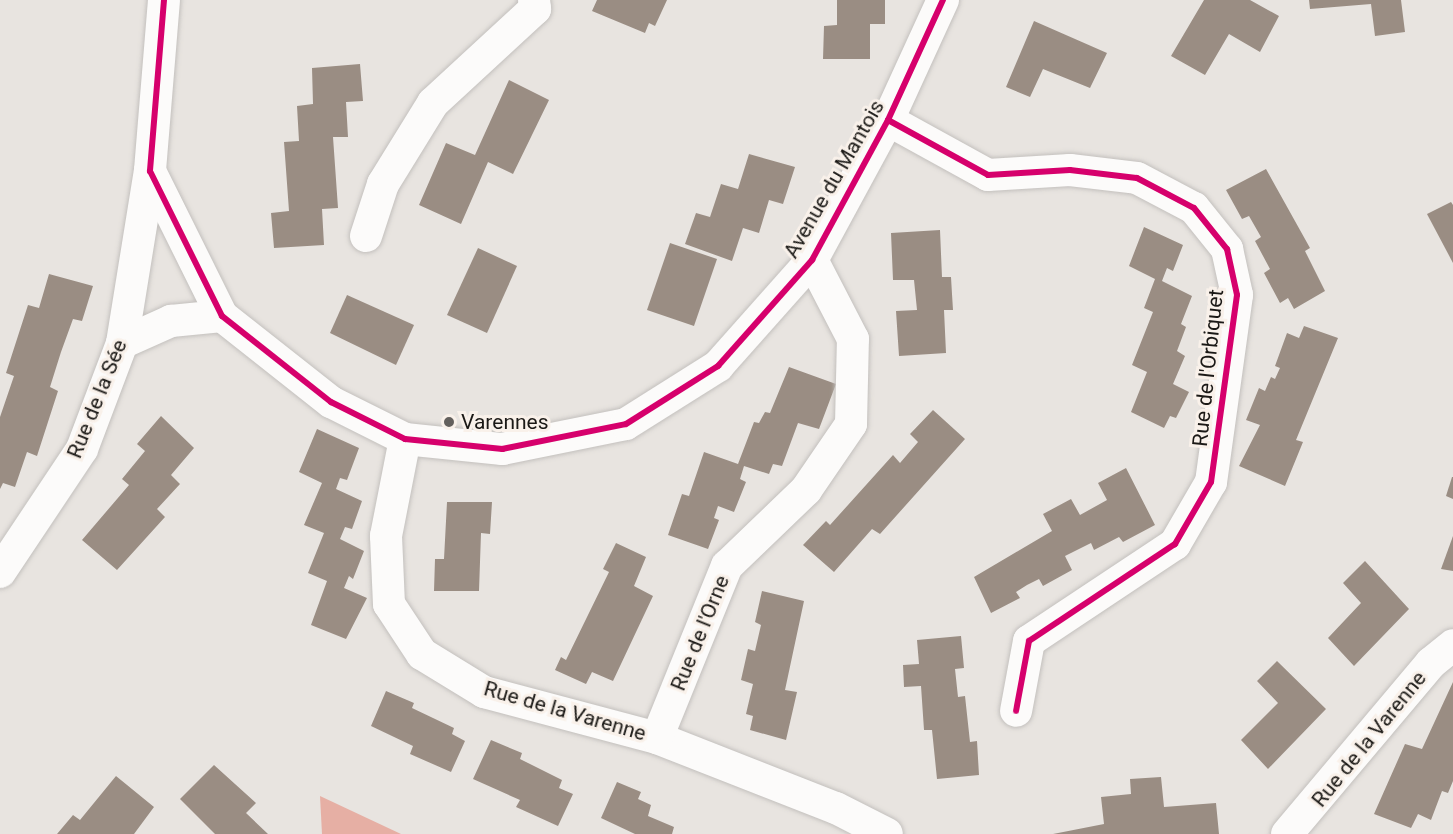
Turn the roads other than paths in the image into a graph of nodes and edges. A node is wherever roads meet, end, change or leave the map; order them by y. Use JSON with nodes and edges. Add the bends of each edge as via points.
{"nodes":[{"id":1,"x":164,"y":0,"type":"edge"},
{"id":2,"x":534,"y":0,"type":"edge"},
{"id":3,"x":943,"y":0,"type":"edge"},
{"id":4,"x":888,"y":120,"type":"junction"},
{"id":5,"x":150,"y":171,"type":"junction"},
{"id":6,"x":366,"y":236,"type":"dead end"},
{"id":7,"x":812,"y":260,"type":"junction"},
{"id":8,"x":222,"y":316,"type":"junction"},
{"id":9,"x":122,"y":343,"type":"junction"},
{"id":10,"x":405,"y":439,"type":"junction"},
{"id":11,"x":0,"y":572,"type":"edge"},
{"id":12,"x":1453,"y":645,"type":"edge"},
{"id":13,"x":1016,"y":711,"type":"dead end"},
{"id":14,"x":657,"y":738,"type":"junction"},
{"id":15,"x":1299,"y":831,"type":"edge"},
{"id":16,"x":888,"y":834,"type":"edge"}],
"edges":[{"from":1,"to":5,"type":"street"},
{"from":2,"to":6,"type":"street","via":[[535,9],[433,103],[383,184]]},
{"from":3,"to":4,"type":"street","name":"Avenue du Mantois"},
{"from":4,"to":7,"type":"street","name":"Avenue du Mantois"},
{"from":4,"to":13,"type":"street","name":"Rue de l'Orbiquet","via":[[988,175],[1070,170],[1137,178],[1194,208],[1227,249],[1237,294],[1211,482],[1174,544],[1029,641]]},
{"from":5,"to":8,"type":"street","name":"Avenue du Mantois"},
{"from":5,"to":9,"type":"street","name":"Rue de la Sée"},
{"from":7,"to":10,"type":"street","name":"Avenue du Mantois","via":[[718,366],[626,424],[502,449]]},
{"from":7,"to":14,"type":"street","name":"Rue de l'Orne","via":[[853,339],[851,424],[806,490],[727,566]]},
{"from":8,"to":9,"type":"street","via":[[171,321]]},
{"from":8,"to":10,"type":"street","name":"Avenue du Mantois","via":[[331,402]]},
{"from":9,"to":11,"type":"street","name":"Rue de la Sée","via":[[82,449]]},
{"from":10,"to":14,"type":"street","name":"Rue de la Varenne","via":[[386,536],[388,604],[422,654],[484,692]]},
{"from":12,"to":15,"type":"street","name":"Rue de la Varenne","via":[[1431,663]]},
{"from":14,"to":16,"type":"street","name":"Rue de la Varenne","via":[[837,808]]}]}
